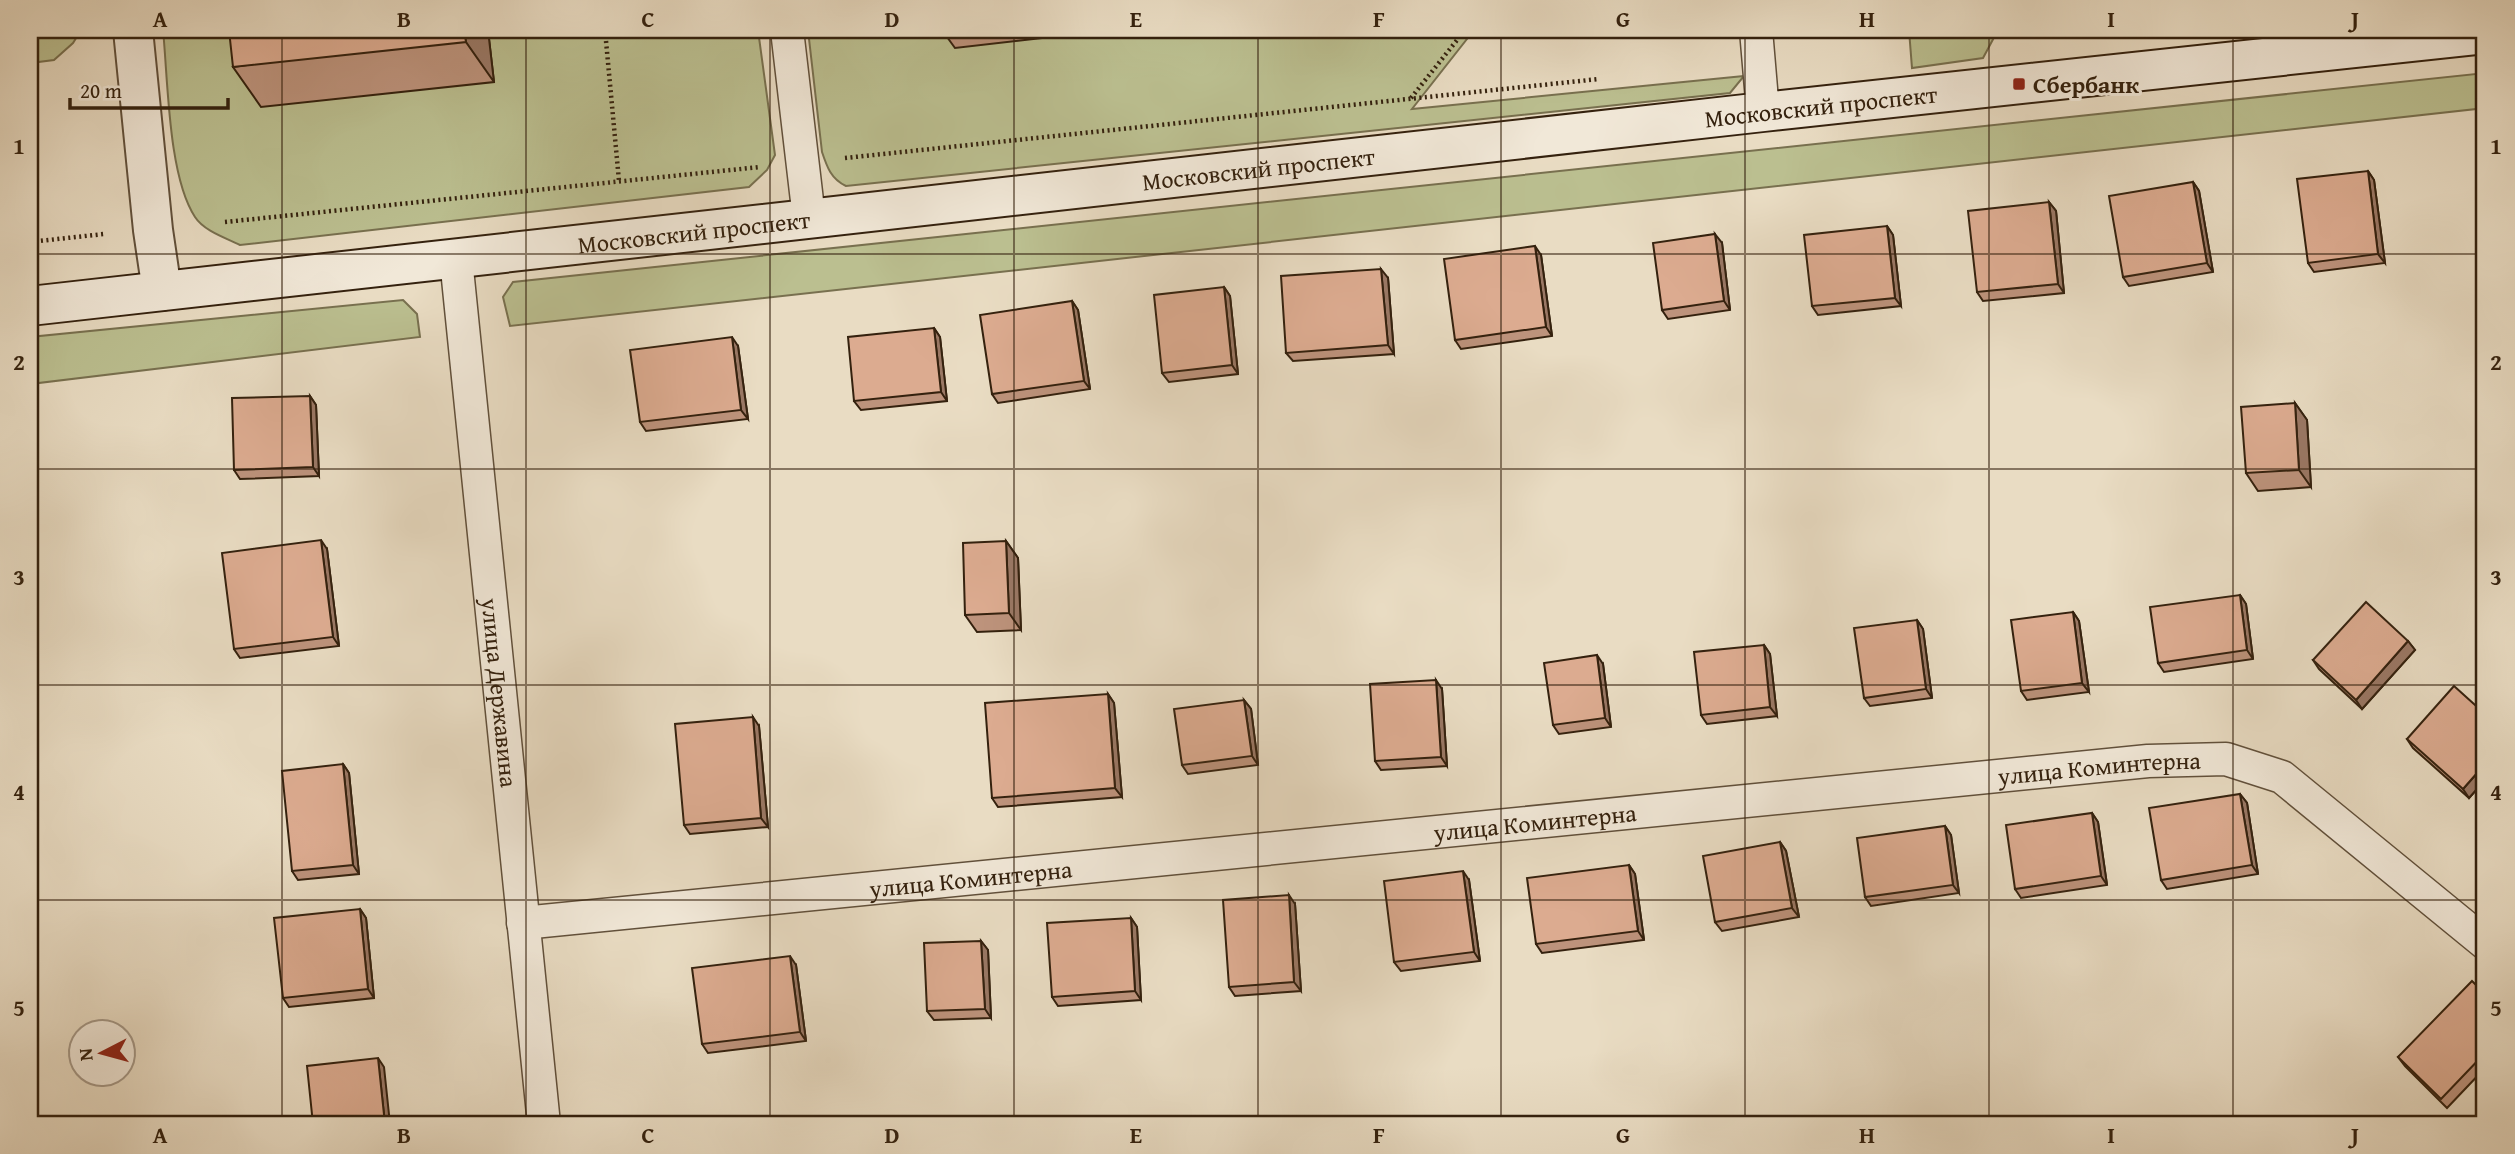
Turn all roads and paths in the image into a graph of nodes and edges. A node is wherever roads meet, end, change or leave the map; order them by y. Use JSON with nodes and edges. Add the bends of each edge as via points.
{"nodes":[{"id":1,"x":133,"y":30,"type":"edge"},
{"id":2,"x":605,"y":30,"type":"edge"},
{"id":3,"x":787,"y":30,"type":"edge"},
{"id":4,"x":1465,"y":30,"type":"edge"},
{"id":5,"x":1756,"y":30,"type":"edge"},
{"id":6,"x":2485,"y":34,"type":"edge"},
{"id":7,"x":1611,"y":78,"type":"dead end"},
{"id":8,"x":1410,"y":99,"type":"junction"},
{"id":9,"x":1763,"y":112,"type":"junction"},
{"id":10,"x":801,"y":162,"type":"junction"},
{"id":11,"x":619,"y":181,"type":"junction"},
{"id":12,"x":809,"y":218,"type":"junction"},
{"id":13,"x":225,"y":222,"type":"dead end"},
{"id":14,"x":104,"y":234,"type":"dead end"},
{"id":15,"x":30,"y":242,"type":"edge"},
{"id":16,"x":456,"y":259,"type":"junction"},
{"id":17,"x":162,"y":291,"type":"junction"},
{"id":18,"x":30,"y":306,"type":"edge"},
{"id":19,"x":523,"y":923,"type":"junction"},
{"id":20,"x":2485,"y":943,"type":"edge"},
{"id":21,"x":544,"y":1124,"type":"edge"}],
"edges":[{"from":1,"to":17,"type":"street"},
{"from":2,"to":11,"type":"path"},
{"from":3,"to":10,"type":"lane"},
{"from":4,"to":8,"type":"path"},
{"from":5,"to":9,"type":"lane"},
{"from":6,"to":9,"type":"street","name":"Московский проспект"},
{"from":7,"to":8,"type":"path"},
{"from":8,"to":10,"type":"path"},
{"from":9,"to":12,"type":"street","name":"Московский проспект"},
{"from":10,"to":11,"type":"path"},
{"from":10,"to":12,"type":"lane"},
{"from":11,"to":13,"type":"path"},
{"from":12,"to":16,"type":"street","name":"Московский проспект"},
{"from":14,"to":15,"type":"path"},
{"from":16,"to":17,"type":"street","name":"Московский проспект"},
{"from":16,"to":19,"type":"lane","name":"улица Державина"},
{"from":17,"to":18,"type":"street","name":"Московский проспект"},
{"from":19,"to":20,"type":"lane","name":"улица Коминтерна","via":[[2148,761],[2226,759],[2282,777]]},
{"from":19,"to":21,"type":"lane","name":"улица Державина"}]}
